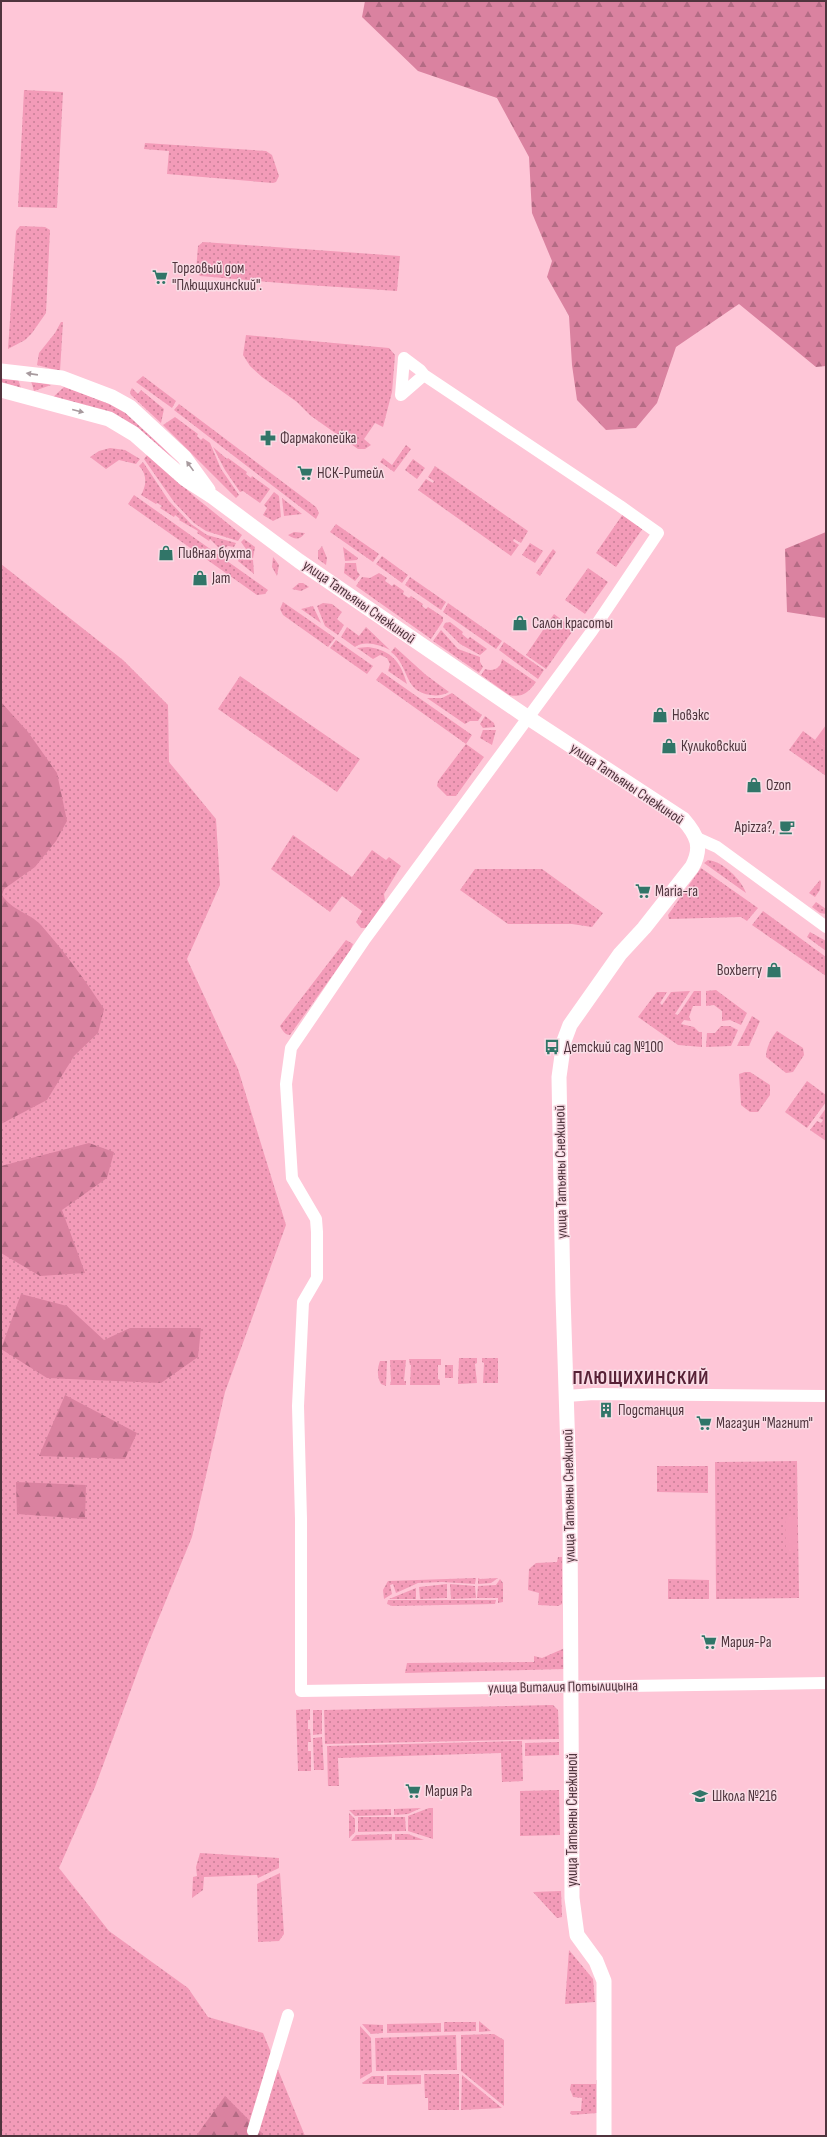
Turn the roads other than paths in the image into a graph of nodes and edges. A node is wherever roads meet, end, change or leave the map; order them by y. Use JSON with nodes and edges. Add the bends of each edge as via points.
{"nodes":[{"id":1,"x":1,"y":371,"type":"edge"},
{"id":2,"x":424,"y":375,"type":"dead end"},
{"id":3,"x":1,"y":390,"type":"edge"},
{"id":4,"x":213,"y":497,"type":"junction"},
{"id":5,"x":527,"y":717,"type":"junction"},
{"id":6,"x":697,"y":838,"type":"junction"},
{"id":7,"x":826,"y":927,"type":"edge"},
{"id":8,"x":567,"y":1396,"type":"junction"},
{"id":9,"x":826,"y":1396,"type":"edge"},
{"id":10,"x":826,"y":1683,"type":"edge"},
{"id":11,"x":571,"y":1686,"type":"junction"},
{"id":12,"x":288,"y":2015,"type":"dead end"},
{"id":13,"x":254,"y":2131,"type":"dead end"},
{"id":14,"x":604,"y":2136,"type":"edge"}],
"edges":[{"from":4,"to":1,"type":"street","name":"улица Татьяны Снежиной","one_way":true,"via":[[184,457],[130,407],[112,397],[62,378]]},
{"from":2,"to":5,"type":"street","via":[[658,533],[592,631]]},
{"from":3,"to":4,"type":"street","name":"улица Татьяны Снежиной","one_way":true,"via":[[109,419],[134,434],[173,470]]},
{"from":4,"to":5,"type":"street","name":"улица Татьяны Снежиной","via":[[299,561]]},
{"from":5,"to":6,"type":"street","name":"улица Татьяны Снежиной","via":[[665,807],[683,820]]},
{"from":5,"to":11,"type":"street","name":"улица Виталия Потылицына","via":[[364,939],[291,1048],[286,1084],[292,1178],[316,1219],[317,1232],[317,1278],[303,1302],[298,1406],[301,1691]]},
{"from":6,"to":7,"type":"street","via":[[717,847]]},
{"from":6,"to":8,"type":"street","name":"улица Татьяны Снежиной","via":[[696,856],[692,867],[620,954],[570,1025],[564,1041],[559,1077]]},
{"from":8,"to":9,"type":"street"},
{"from":8,"to":11,"type":"street","name":"улица Татьяны Снежиной"},
{"from":10,"to":11,"type":"street","name":"улица Виталия Потылицына"},
{"from":11,"to":14,"type":"street","name":"улица Татьяны Снежиной","via":[[572,1898],[577,1935],[596,1961],[604,1981]]},
{"from":12,"to":13,"type":"street"}]}
